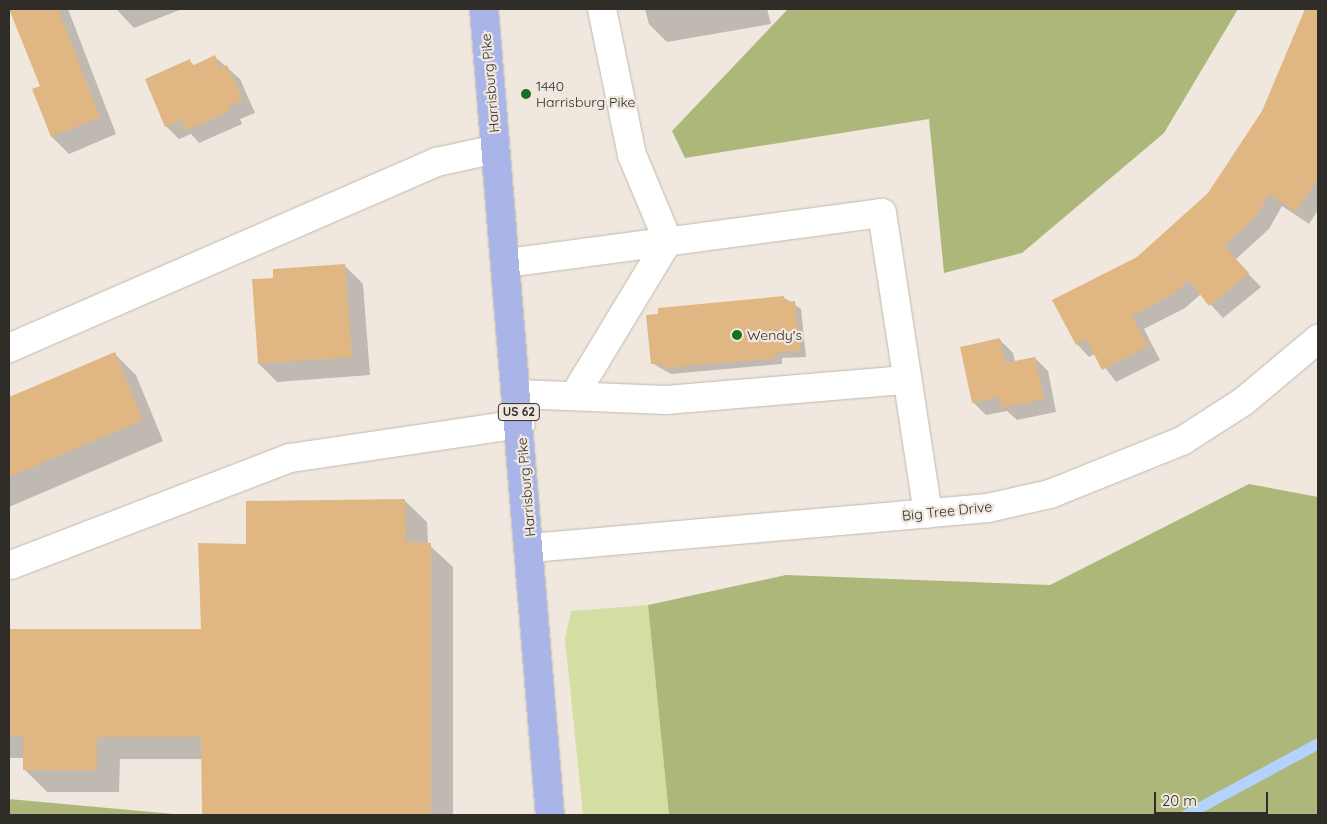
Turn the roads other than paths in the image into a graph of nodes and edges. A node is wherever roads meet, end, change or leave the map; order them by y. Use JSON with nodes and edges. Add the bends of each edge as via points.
{"nodes":[{"id":1,"x":484,"y":9,"type":"edge"},
{"id":2,"x":602,"y":9,"type":"edge"},
{"id":3,"x":496,"y":149,"type":"junction"},
{"id":4,"x":668,"y":241,"type":"junction"},
{"id":5,"x":507,"y":263,"type":"junction"},
{"id":6,"x":1318,"y":339,"type":"edge"},
{"id":7,"x":9,"y":348,"type":"edge"},
{"id":8,"x":906,"y":380,"type":"junction"},
{"id":9,"x":518,"y":394,"type":"junction"},
{"id":10,"x":574,"y":396,"type":"junction"},
{"id":11,"x":521,"y":424,"type":"junction"},
{"id":12,"x":928,"y":513,"type":"junction"},
{"id":13,"x":530,"y":548,"type":"junction"},
{"id":14,"x":11,"y":566,"type":"dead end"},
{"id":15,"x":550,"y":815,"type":"edge"}],
"edges":[{"from":1,"to":3,"type":"main road","name":"Harrisburg Pike","number":"US 62"},
{"from":2,"to":4,"type":"street","via":[[632,155]]},
{"from":3,"to":5,"type":"main road","name":"Harrisburg Pike","number":"US 62"},
{"from":3,"to":7,"type":"street","via":[[437,162]]},
{"from":4,"to":5,"type":"street"},
{"from":4,"to":8,"type":"street","via":[[882,212]]},
{"from":4,"to":10,"type":"street"},
{"from":5,"to":9,"type":"main road","name":"Harrisburg Pike","number":"US 62"},
{"from":6,"to":12,"type":"street","name":"Big Tree Drive","via":[[1244,401],[1182,441],[1120,469],[1050,494],[988,508]]},
{"from":8,"to":10,"type":"street","via":[[666,400]]},
{"from":8,"to":12,"type":"street"},
{"from":9,"to":10,"type":"street"},
{"from":9,"to":11,"type":"main road","name":"Harrisburg Pike","number":"US 62"},
{"from":11,"to":13,"type":"main road","name":"Harrisburg Pike","number":"US 62"},
{"from":11,"to":14,"type":"street","via":[[290,458]]},
{"from":12,"to":13,"type":"street","name":"Big Tree Drive"},
{"from":13,"to":15,"type":"main road","name":"Harrisburg Pike","number":"US 62"}]}
